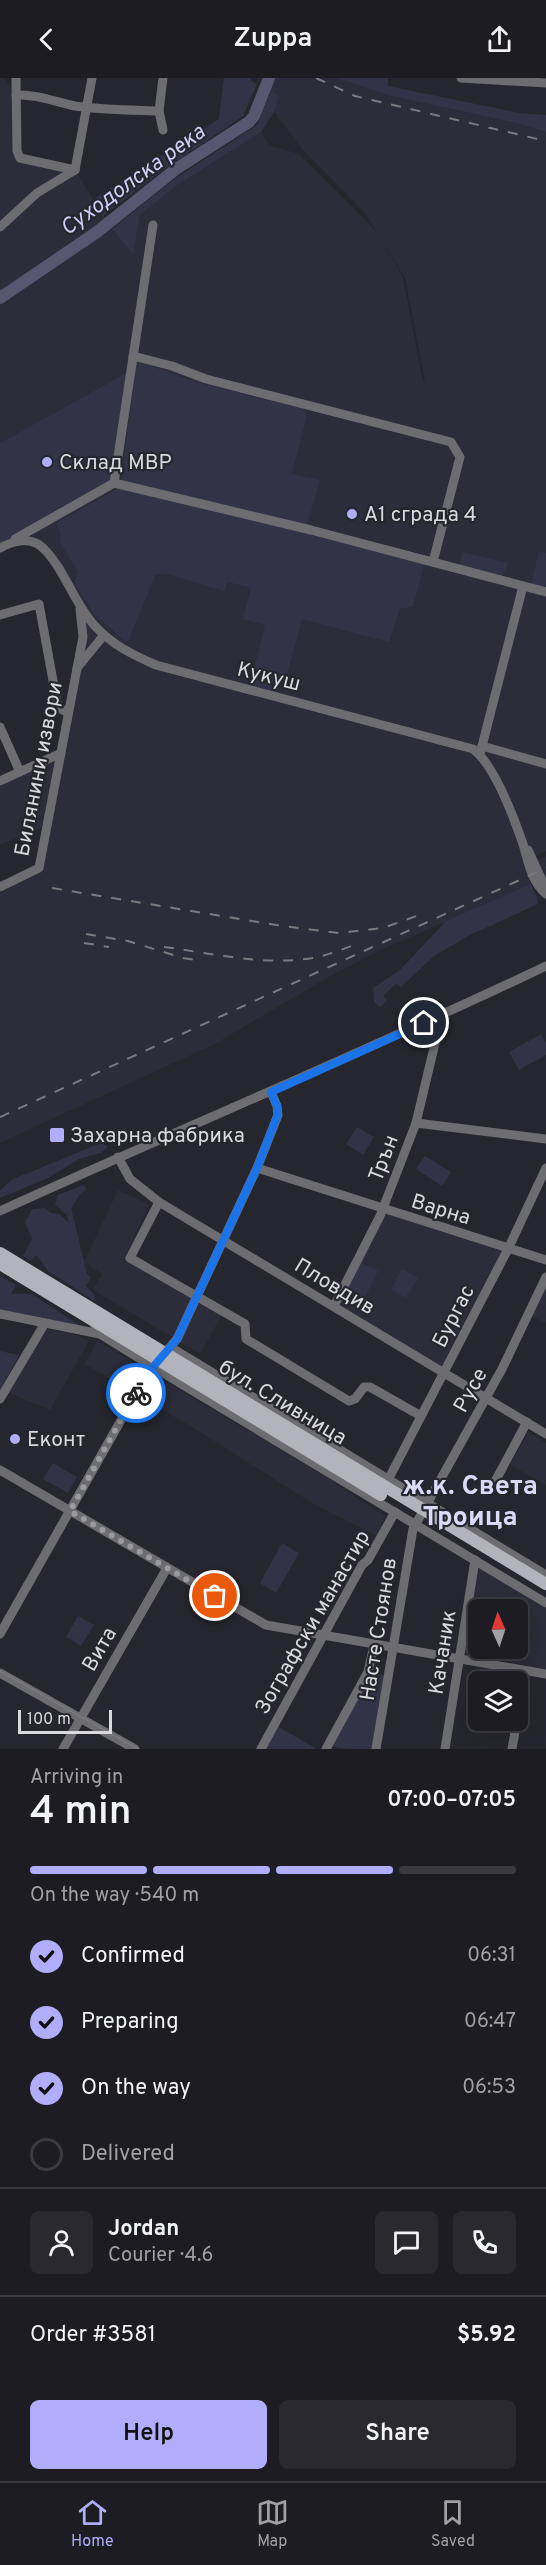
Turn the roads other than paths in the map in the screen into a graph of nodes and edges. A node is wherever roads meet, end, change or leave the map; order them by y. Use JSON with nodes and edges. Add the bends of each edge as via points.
{"nodes":[{"id":1,"x":16,"y":78,"type":"edge"},
{"id":2,"x":92,"y":78,"type":"edge"},
{"id":3,"x":163,"y":78,"type":"edge"},
{"id":4,"x":461,"y":78,"type":"edge"},
{"id":5,"x":498,"y":79,"type":"edge"},
{"id":6,"x":546,"y":83,"type":"edge"},
{"id":7,"x":16,"y":95,"type":"junction"},
{"id":8,"x":87,"y":108,"type":"junction"},
{"id":9,"x":159,"y":111,"type":"junction"},
{"id":10,"x":163,"y":130,"type":"dead end"},
{"id":11,"x":75,"y":170,"type":"junction"},
{"id":12,"x":153,"y":225,"type":"dead end"},
{"id":13,"x":0,"y":227,"type":"edge"},
{"id":14,"x":133,"y":356,"type":"junction"},
{"id":15,"x":114,"y":483,"type":"junction"},
{"id":16,"x":4,"y":546,"type":"edge"},
{"id":17,"x":434,"y":562,"type":"junction"},
{"id":18,"x":523,"y":586,"type":"junction"},
{"id":19,"x":546,"y":592,"type":"edge"},
{"id":20,"x":79,"y":605,"type":"junction"},
{"id":21,"x":0,"y":615,"type":"edge"},
{"id":22,"x":101,"y":632,"type":"junction"},
{"id":23,"x":80,"y":648,"type":"junction"},
{"id":24,"x":95,"y":648,"type":"junction"},
{"id":25,"x":123,"y":650,"type":"junction"},
{"id":26,"x":76,"y":670,"type":"junction"},
{"id":27,"x":67,"y":712,"type":"junction"},
{"id":28,"x":0,"y":727,"type":"edge"},
{"id":29,"x":481,"y":750,"type":"junction"},
{"id":30,"x":61,"y":753,"type":"junction"},
{"id":31,"x":546,"y":764,"type":"edge"},
{"id":32,"x":20,"y":772,"type":"junction"},
{"id":33,"x":0,"y":781,"type":"edge"},
{"id":34,"x":524,"y":847,"type":"junction"},
{"id":35,"x":0,"y":886,"type":"edge"},
{"id":36,"x":546,"y":889,"type":"edge"},
{"id":37,"x":546,"y":894,"type":"edge"},
{"id":38,"x":546,"y":966,"type":"edge"},
{"id":39,"x":442,"y":1014,"type":"junction"},
{"id":40,"x":271,"y":1092,"type":"junction"},
{"id":41,"x":416,"y":1123,"type":"junction"},
{"id":42,"x":546,"y":1139,"type":"edge"},
{"id":43,"x":118,"y":1157,"type":"junction"},
{"id":44,"x":257,"y":1168,"type":"junction"},
{"id":45,"x":546,"y":1168,"type":"edge"},
{"id":46,"x":159,"y":1202,"type":"junction"},
{"id":47,"x":383,"y":1209,"type":"junction"},
{"id":48,"x":0,"y":1211,"type":"edge"},
{"id":49,"x":223,"y":1240,"type":"junction"},
{"id":50,"x":508,"y":1249,"type":"junction"},
{"id":51,"x":0,"y":1253,"type":"edge"},
{"id":52,"x":546,"y":1260,"type":"edge"},
{"id":53,"x":0,"y":1264,"type":"edge"},
{"id":54,"x":24,"y":1273,"type":"junction"},
{"id":55,"x":546,"y":1277,"type":"edge"},
{"id":56,"x":196,"y":1296,"type":"junction"},
{"id":57,"x":334,"y":1306,"type":"junction"},
{"id":58,"x":0,"y":1314,"type":"edge"},
{"id":59,"x":85,"y":1314,"type":"junction"},
{"id":60,"x":45,"y":1323,"type":"junction"},
{"id":61,"x":100,"y":1334,"type":"junction"},
{"id":62,"x":162,"y":1358,"type":"junction"},
{"id":63,"x":444,"y":1372,"type":"junction"},
{"id":64,"x":487,"y":1397,"type":"junction"},
{"id":65,"x":0,"y":1399,"type":"edge"},
{"id":66,"x":421,"y":1416,"type":"junction"},
{"id":67,"x":527,"y":1422,"type":"junction"},
{"id":68,"x":546,"y":1434,"type":"edge"},
{"id":69,"x":0,"y":1470,"type":"edge"},
{"id":70,"x":388,"y":1480,"type":"junction"},
{"id":71,"x":491,"y":1489,"type":"dead end"},
{"id":72,"x":70,"y":1511,"type":"junction"},
{"id":73,"x":395,"y":1512,"type":"junction"},
{"id":74,"x":421,"y":1514,"type":"junction"},
{"id":75,"x":475,"y":1560,"type":"junction"},
{"id":76,"x":167,"y":1568,"type":"junction"},
{"id":77,"x":545,"y":1574,"type":"edge"},
{"id":78,"x":546,"y":1594,"type":"edge"},
{"id":79,"x":546,"y":1602,"type":"edge"},
{"id":80,"x":0,"y":1634,"type":"edge"},
{"id":81,"x":323,"y":1637,"type":"junction"},
{"id":82,"x":374,"y":1645,"type":"junction"},
{"id":83,"x":393,"y":1649,"type":"junction"},
{"id":84,"x":459,"y":1660,"type":"junction"},
{"id":85,"x":525,"y":1671,"type":"edge"},
{"id":86,"x":528,"y":1671,"type":"edge"},
{"id":87,"x":0,"y":1673,"type":"edge"},
{"id":88,"x":546,"y":1674,"type":"edge"},
{"id":89,"x":81,"y":1718,"type":"junction"},
{"id":90,"x":515,"y":1731,"type":"edge"},
{"id":91,"x":132,"y":1748,"type":"edge"},
{"id":92,"x":63,"y":1749,"type":"edge"},
{"id":93,"x":261,"y":1749,"type":"edge"},
{"id":94,"x":326,"y":1749,"type":"edge"},
{"id":95,"x":376,"y":1749,"type":"edge"},
{"id":96,"x":445,"y":1749,"type":"edge"},
{"id":97,"x":512,"y":1749,"type":"edge"}],
"edges":[{"from":1,"to":7,"type":"street"},
{"from":2,"to":8,"type":"street"},
{"from":3,"to":9,"type":"street"},
{"from":4,"to":5,"type":"street"},
{"from":5,"to":6,"type":"street"},
{"from":7,"to":8,"type":"street","via":[[31,94]]},
{"from":7,"to":11,"type":"street","via":[[20,158]]},
{"from":8,"to":9,"type":"street"},
{"from":8,"to":11,"type":"street"},
{"from":9,"to":10,"type":"street"},
{"from":11,"to":13,"type":"street","via":[[37,194]]},
{"from":12,"to":14,"type":"street"},
{"from":14,"to":15,"type":"street"},
{"from":14,"to":17,"type":"street","via":[[206,379],[451,442],[460,457]]},
{"from":15,"to":16,"type":"street"},
{"from":15,"to":17,"type":"street"},
{"from":16,"to":20,"type":"street","name":"Кукуш","via":[[28,541],[43,547]]},
{"from":17,"to":18,"type":"street"},
{"from":18,"to":19,"type":"street"},
{"from":18,"to":29,"type":"street"},
{"from":20,"to":22,"type":"street","name":"Кукуш"},
{"from":20,"to":23,"type":"street","name":"Билянини извори","via":[[83,626]]},
{"from":21,"to":27,"type":"street","via":[[39,604],[58,708]]},
{"from":22,"to":23,"type":"street","via":[[90,634]]},
{"from":22,"to":24,"type":"street","name":"Билянини извори"},
{"from":22,"to":25,"type":"street","name":"Кукуш"},
{"from":23,"to":26,"type":"street","name":"Билянини извори"},
{"from":24,"to":25,"type":"street"},
{"from":24,"to":26,"type":"street","name":"Билянини извори"},
{"from":25,"to":29,"type":"street","name":"Кукуш","via":[[172,671]]},
{"from":26,"to":27,"type":"street","name":"Билянини извори"},
{"from":27,"to":30,"type":"street","name":"Билянини извори"},
{"from":28,"to":32,"type":"street"},
{"from":29,"to":31,"type":"street","name":"Кукуш"},
{"from":29,"to":34,"type":"street"},
{"from":30,"to":32,"type":"street"},
{"from":30,"to":35,"type":"street","name":"Билянини извори","via":[[39,868]]},
{"from":32,"to":33,"type":"street"},
{"from":34,"to":36,"type":"street"},
{"from":34,"to":37,"type":"street","via":[[538,888]]},
{"from":38,"to":39,"type":"street"},
{"from":39,"to":40,"type":"street"},
{"from":39,"to":41,"type":"street","name":"Трън"},
{"from":40,"to":43,"type":"street"},
{"from":40,"to":44,"type":"street","via":[[278,1114]]},
{"from":41,"to":42,"type":"street"},
{"from":41,"to":47,"type":"street","name":"Трън"},
{"from":43,"to":46,"type":"street","name":"Пловдив","via":[[130,1179]]},
{"from":43,"to":48,"type":"street"},
{"from":44,"to":47,"type":"street","name":"Варна"},
{"from":44,"to":49,"type":"street"},
{"from":45,"to":50,"type":"street","name":"Бургас"},
{"from":46,"to":49,"type":"street","name":"Пловдив"},
{"from":46,"to":56,"type":"street","via":[[130,1258]]},
{"from":47,"to":50,"type":"street","name":"Варна"},
{"from":47,"to":57,"type":"street","name":"Трън"},
{"from":49,"to":56,"type":"street"},
{"from":49,"to":57,"type":"street","name":"Пловдив"},
{"from":50,"to":52,"type":"street","name":"Варна"},
{"from":50,"to":63,"type":"street","name":"Бургас"},
{"from":51,"to":54,"type":"main road","name":"бул. Сливница"},
{"from":53,"to":54,"type":"main road","name":"бул. Сливница"},
{"from":54,"to":59,"type":"main road","name":"бул. Сливница"},
{"from":54,"to":62,"type":"main road","name":"бул. Сливница"},
{"from":55,"to":64,"type":"street","name":"Русе"},
{"from":56,"to":62,"type":"street"},
{"from":56,"to":66,"type":"street","via":[[245,1324],[246,1339],[349,1401],[369,1387]]},
{"from":57,"to":63,"type":"street","name":"Пловдив"},
{"from":58,"to":60,"type":"street"},
{"from":59,"to":61,"type":"street","name":"бул. Сливница"},
{"from":59,"to":62,"type":"main road","name":"бул. Сливница"},
{"from":60,"to":61,"type":"street"},
{"from":60,"to":65,"type":"street"},
{"from":61,"to":62,"type":"street","name":"бул. Сливница"},
{"from":62,"to":70,"type":"street","name":"бул. Сливница"},
{"from":62,"to":72,"type":"street"},
{"from":62,"to":73,"type":"street","name":"бул. Сливница"},
{"from":62,"to":74,"type":"main road","name":"бул. Сливница"},
{"from":63,"to":64,"type":"street","name":"Пловдив"},
{"from":63,"to":66,"type":"street","name":"Бургас"},
{"from":64,"to":67,"type":"street","name":"Пловдив"},
{"from":64,"to":74,"type":"street","name":"Русе"},
{"from":66,"to":70,"type":"street","name":"Бургас"},
{"from":67,"to":68,"type":"street","name":"Пловдив"},
{"from":67,"to":71,"type":"street"},
{"from":69,"to":72,"type":"street"},
{"from":70,"to":74,"type":"street","name":"бул. Сливница"},
{"from":72,"to":76,"type":"street"},
{"from":72,"to":80,"type":"street"},
{"from":73,"to":74,"type":"street","name":"бул. Сливница"},
{"from":73,"to":81,"type":"street","name":"Зографски манастир"},
{"from":74,"to":75,"type":"street","name":"бул. Сливница"},
{"from":74,"to":77,"type":"main road","name":"бул. Сливница"},
{"from":74,"to":78,"type":"main road","name":"бул. Сливница"},
{"from":74,"to":83,"type":"street","name":"Насте Стоянов","via":[[413,1529]]},
{"from":75,"to":79,"type":"street","name":"бул. Сливница"},
{"from":75,"to":84,"type":"street","name":"Качаник"},
{"from":76,"to":81,"type":"street","via":[[266,1625]]},
{"from":76,"to":89,"type":"street","name":"Вита"},
{"from":81,"to":82,"type":"street"},
{"from":81,"to":93,"type":"street","name":"Зографски манастир"},
{"from":82,"to":83,"type":"street"},
{"from":82,"to":94,"type":"street","via":[[368,1672]]},
{"from":83,"to":84,"type":"street"},
{"from":83,"to":95,"type":"street","name":"Насте Стоянов"},
{"from":84,"to":85,"type":"street"},
{"from":84,"to":96,"type":"street","name":"Качаник"},
{"from":86,"to":88,"type":"street"},
{"from":87,"to":89,"type":"street"},
{"from":89,"to":91,"type":"street"},
{"from":89,"to":92,"type":"street","name":"Вита"},
{"from":90,"to":97,"type":"street"}]}
